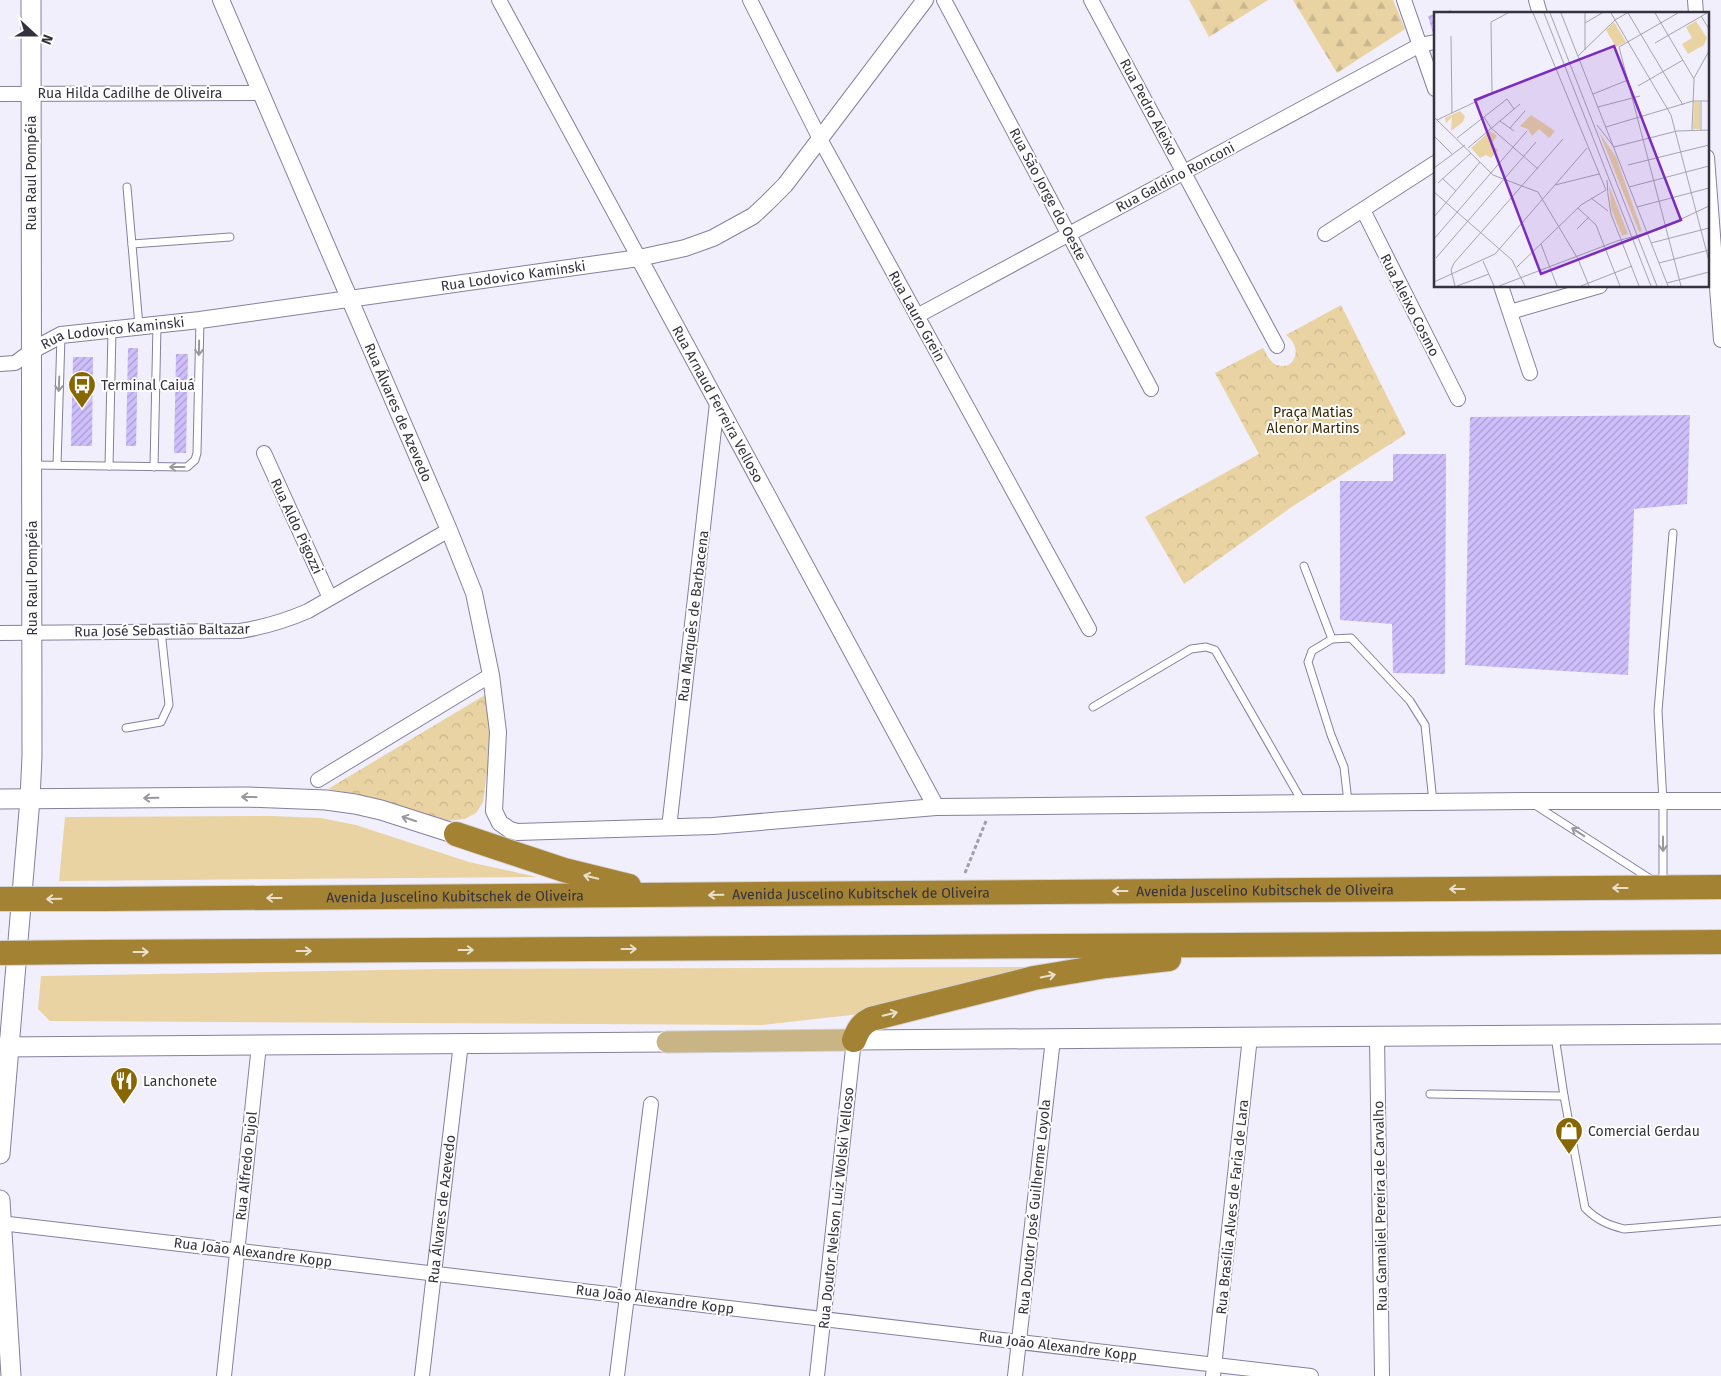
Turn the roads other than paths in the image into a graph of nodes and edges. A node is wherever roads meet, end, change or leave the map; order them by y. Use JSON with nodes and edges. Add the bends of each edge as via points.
{"nodes":[{"id":1,"x":31,"y":0,"type":"edge"},
{"id":2,"x":221,"y":0,"type":"edge"},
{"id":3,"x":499,"y":0,"type":"edge"},
{"id":4,"x":750,"y":0,"type":"edge"},
{"id":5,"x":925,"y":0,"type":"edge"},
{"id":6,"x":944,"y":0,"type":"edge"},
{"id":7,"x":1091,"y":0,"type":"edge"},
{"id":8,"x":1404,"y":0,"type":"edge"},
{"id":9,"x":1434,"y":42,"type":"edge"},
{"id":10,"x":1420,"y":45,"type":"junction"},
{"id":11,"x":1434,"y":86,"type":"edge"},
{"id":12,"x":261,"y":93,"type":"junction"},
{"id":13,"x":0,"y":94,"type":"edge"},
{"id":14,"x":32,"y":94,"type":"junction"},
{"id":15,"x":820,"y":139,"type":"junction"},
{"id":16,"x":1434,"y":164,"type":"edge"},
{"id":17,"x":1712,"y":167,"type":"edge"},
{"id":18,"x":1184,"y":172,"type":"junction"},
{"id":19,"x":127,"y":187,"type":"dead end"},
{"id":20,"x":1363,"y":210,"type":"junction"},
{"id":21,"x":1069,"y":234,"type":"junction"},
{"id":22,"x":1325,"y":234,"type":"dead end"},
{"id":23,"x":230,"y":237,"type":"dead end"},
{"id":24,"x":132,"y":244,"type":"junction"},
{"id":25,"x":639,"y":258,"type":"junction"},
{"id":26,"x":1502,"y":288,"type":"edge"},
{"id":27,"x":1593,"y":288,"type":"edge"},
{"id":28,"x":350,"y":299,"type":"junction"},
{"id":29,"x":1510,"y":312,"type":"junction"},
{"id":30,"x":917,"y":316,"type":"junction"},
{"id":31,"x":200,"y":320,"type":"junction"},
{"id":32,"x":157,"y":324,"type":"junction"},
{"id":33,"x":139,"y":326,"type":"junction"},
{"id":34,"x":112,"y":330,"type":"junction"},
{"id":35,"x":61,"y":335,"type":"junction"},
{"id":36,"x":1721,"y":340,"type":"edge"},
{"id":37,"x":1277,"y":346,"type":"dead end"},
{"id":38,"x":31,"y":351,"type":"junction"},
{"id":39,"x":0,"y":364,"type":"edge"},
{"id":40,"x":1530,"y":373,"type":"dead end"},
{"id":41,"x":1151,"y":389,"type":"dead end"},
{"id":42,"x":1458,"y":399,"type":"dead end"},
{"id":43,"x":717,"y":403,"type":"junction"},
{"id":44,"x":264,"y":453,"type":"dead end"},
{"id":45,"x":32,"y":465,"type":"junction"},
{"id":46,"x":57,"y":465,"type":"junction"},
{"id":47,"x":109,"y":466,"type":"junction"},
{"id":48,"x":154,"y":467,"type":"junction"},
{"id":49,"x":449,"y":530,"type":"junction"},
{"id":50,"x":1673,"y":533,"type":"dead end"},
{"id":51,"x":1304,"y":566,"type":"dead end"},
{"id":52,"x":330,"y":598,"type":"junction"},
{"id":53,"x":1089,"y":628,"type":"dead end"},
{"id":54,"x":161,"y":631,"type":"junction"},
{"id":55,"x":0,"y":633,"type":"edge"},
{"id":56,"x":32,"y":633,"type":"junction"},
{"id":57,"x":1332,"y":639,"type":"junction"},
{"id":58,"x":491,"y":675,"type":"junction"},
{"id":59,"x":1093,"y":707,"type":"dead end"},
{"id":60,"x":126,"y":728,"type":"dead end"},
{"id":61,"x":318,"y":780,"type":"dead end"},
{"id":62,"x":0,"y":799,"type":"edge"},
{"id":63,"x":30,"y":799,"type":"junction"},
{"id":64,"x":1528,"y":801,"type":"junction"},
{"id":65,"x":1721,"y":801,"type":"edge"},
{"id":66,"x":1433,"y":802,"type":"junction"},
{"id":67,"x":1663,"y":802,"type":"junction"},
{"id":68,"x":1303,"y":803,"type":"junction"},
{"id":69,"x":1348,"y":803,"type":"junction"},
{"id":70,"x":936,"y":808,"type":"junction"},
{"id":71,"x":669,"y":828,"type":"junction"},
{"id":72,"x":456,"y":834,"type":"joint"},
{"id":73,"x":1663,"y":887,"type":"junction"},
{"id":74,"x":1721,"y":887,"type":"edge"},
{"id":75,"x":673,"y":895,"type":"junction"},
{"id":76,"x":0,"y":900,"type":"edge"},
{"id":77,"x":1721,"y":942,"type":"edge"},
{"id":78,"x":1300,"y":945,"type":"junction"},
{"id":79,"x":0,"y":953,"type":"edge"},
{"id":80,"x":1721,"y":1034,"type":"edge"},
{"id":81,"x":1555,"y":1035,"type":"junction"},
{"id":82,"x":1377,"y":1036,"type":"junction"},
{"id":83,"x":1250,"y":1037,"type":"junction"},
{"id":84,"x":1053,"y":1039,"type":"junction"},
{"id":85,"x":854,"y":1040,"type":"junction"},
{"id":86,"x":667,"y":1042,"type":"joint"},
{"id":87,"x":461,"y":1043,"type":"junction"},
{"id":88,"x":259,"y":1045,"type":"junction"},
{"id":89,"x":4,"y":1047,"type":"edge"},
{"id":90,"x":1430,"y":1094,"type":"dead end"},
{"id":91,"x":1564,"y":1096,"type":"junction"},
{"id":92,"x":650,"y":1104,"type":"dead end"},
{"id":93,"x":0,"y":1154,"type":"edge"},
{"id":94,"x":0,"y":1200,"type":"edge"},
{"id":95,"x":1721,"y":1221,"type":"edge"},
{"id":96,"x":0,"y":1223,"type":"edge"},
{"id":97,"x":237,"y":1250,"type":"junction"},
{"id":98,"x":434,"y":1273,"type":"junction"},
{"id":99,"x":627,"y":1296,"type":"junction"},
{"id":100,"x":823,"y":1319,"type":"junction"},
{"id":101,"x":1019,"y":1342,"type":"junction"},
{"id":102,"x":1214,"y":1370,"type":"edge"},
{"id":103,"x":11,"y":1376,"type":"edge"},
{"id":104,"x":224,"y":1376,"type":"edge"},
{"id":105,"x":422,"y":1376,"type":"edge"},
{"id":106,"x":617,"y":1376,"type":"edge"},
{"id":107,"x":817,"y":1376,"type":"edge"},
{"id":108,"x":1015,"y":1376,"type":"edge"},
{"id":109,"x":1311,"y":1376,"type":"edge"},
{"id":110,"x":1382,"y":1376,"type":"edge"}],
"edges":[{"from":1,"to":14,"type":"main road","name":"Rua Raul Pompéia"},
{"from":2,"to":12,"type":"street","name":"Rua Álvares de Azevedo"},
{"from":3,"to":25,"type":"street","name":"Rua Arnaud Ferreira Velloso"},
{"from":4,"to":15,"type":"street","name":"Rua Lauro Grein"},
{"from":5,"to":15,"type":"street","name":"Rua Lodovico Kaminski"},
{"from":6,"to":21,"type":"street","name":"Rua São Jorge do Oeste"},
{"from":7,"to":18,"type":"street","name":"Rua Pedro Aleixo"},
{"from":8,"to":10,"type":"street"},
{"from":9,"to":10,"type":"street","name":"Rua Galdino Ronconi"},
{"from":10,"to":11,"type":"street"},
{"from":10,"to":18,"type":"street","name":"Rua Galdino Ronconi"},
{"from":12,"to":14,"type":"street","name":"Rua Hilda Cadilhe de Oliveira"},
{"from":12,"to":28,"type":"street","name":"Rua Álvares de Azevedo"},
{"from":13,"to":14,"type":"street","name":"Rua Hilda Cadilhe de Oliveira"},
{"from":14,"to":38,"type":"main road","name":"Rua Raul Pompéia"},
{"from":15,"to":25,"type":"street","name":"Rua Lodovico Kaminski","via":[[785,185],[753,216],[685,248]]},
{"from":15,"to":30,"type":"street","name":"Rua Lauro Grein"},
{"from":16,"to":20,"type":"street"},
{"from":17,"to":36,"type":"street"},
{"from":18,"to":21,"type":"street","name":"Rua Galdino Ronconi"},
{"from":18,"to":37,"type":"street","name":"Rua Pedro Aleixo"},
{"from":19,"to":24,"type":"lane"},
{"from":20,"to":22,"type":"street"},
{"from":20,"to":42,"type":"street","name":"Rua Aleixo Cosmo"},
{"from":21,"to":30,"type":"street","name":"Rua Galdino Ronconi"},
{"from":21,"to":41,"type":"street","name":"Rua São Jorge do Oeste"},
{"from":23,"to":24,"type":"lane"},
{"from":24,"to":33,"type":"lane"},
{"from":25,"to":28,"type":"street","name":"Rua Lodovico Kaminski"},
{"from":25,"to":43,"type":"street","name":"Rua Arnaud Ferreira Velloso"},
{"from":26,"to":29,"type":"street"},
{"from":27,"to":29,"type":"street"},
{"from":28,"to":31,"type":"street","name":"Rua Lodovico Kaminski"},
{"from":28,"to":49,"type":"street","name":"Rua Álvares de Azevedo"},
{"from":29,"to":40,"type":"street"},
{"from":30,"to":53,"type":"street","name":"Rua Lauro Grein"},
{"from":31,"to":32,"type":"street","name":"Rua Lodovico Kaminski"},
{"from":31,"to":48,"type":"lane","one_way":true,"via":[[196,457],[187,467]]},
{"from":32,"to":33,"type":"street","name":"Rua Lodovico Kaminski"},
{"from":32,"to":48,"type":"lane"},
{"from":33,"to":34,"type":"street","name":"Rua Lodovico Kaminski"},
{"from":34,"to":35,"type":"street","name":"Rua Lodovico Kaminski"},
{"from":34,"to":47,"type":"lane"},
{"from":35,"to":38,"type":"street","name":"Rua Lodovico Kaminski"},
{"from":35,"to":46,"type":"lane","one_way":true},
{"from":38,"to":39,"type":"street","name":"Rua Lodovico Kaminski","via":[[15,363]]},
{"from":38,"to":45,"type":"main road","name":"Rua Raul Pompéia"},
{"from":43,"to":70,"type":"street","name":"Rua Arnaud Ferreira Velloso"},
{"from":43,"to":71,"type":"street","name":"Rua Marquês de Barbacena"},
{"from":44,"to":52,"type":"street","name":"Rua Aldo Pigozzi"},
{"from":45,"to":46,"type":"lane"},
{"from":45,"to":56,"type":"main road","name":"Rua Raul Pompéia"},
{"from":46,"to":47,"type":"lane"},
{"from":47,"to":48,"type":"lane"},
{"from":49,"to":52,"type":"street","name":"Rua José Sebastião Baltazar"},
{"from":49,"to":58,"type":"street","name":"Rua Álvares de Azevedo","via":[[474,593]]},
{"from":50,"to":67,"type":"lane","via":[[1658,711]]},
{"from":51,"to":57,"type":"lane"},
{"from":52,"to":54,"type":"street","name":"Rua José Sebastião Baltazar","via":[[263,628]]},
{"from":54,"to":56,"type":"street","name":"Rua José Sebastião Baltazar"},
{"from":54,"to":60,"type":"lane","via":[[169,705],[161,722]]},
{"from":55,"to":56,"type":"street","name":"Rua José Sebastião Baltazar"},
{"from":56,"to":63,"type":"main road","name":"Rua Raul Pompéia"},
{"from":57,"to":66,"type":"lane","via":[[1350,638],[1410,701],[1425,725]]},
{"from":57,"to":69,"type":"lane","via":[[1312,651],[1308,662],[1344,767]]},
{"from":58,"to":61,"type":"street"},
{"from":58,"to":71,"type":"street","name":"Rua Álvares de Azevedo","via":[[498,732],[494,811],[500,823],[517,832]]},
{"from":59,"to":68,"type":"lane","via":[[1191,649],[1206,647],[1215,650]]},
{"from":62,"to":63,"type":"main road"},
{"from":72,"to":63,"type":"main road","one_way":true,"via":[[381,810],[326,800],[246,797]]},
{"from":63,"to":89,"type":"main road","name":"Rua Raul Pompéia"},
{"from":64,"to":66,"type":"street"},
{"from":64,"to":67,"type":"street"},
{"from":73,"to":64,"type":"lane","one_way":true},
{"from":65,"to":67,"type":"street"},
{"from":66,"to":69,"type":"street"},
{"from":67,"to":73,"type":"lane","one_way":true},
{"from":68,"to":69,"type":"street"},
{"from":68,"to":70,"type":"street"},
{"from":70,"to":71,"type":"street"},
{"from":75,"to":72,"type":"highway","one_way":true,"via":[[590,877]]},
{"from":73,"to":74,"type":"highway","name":"Avenida Juscelino Kubitschek de Oliveira"},
{"from":73,"to":75,"type":"highway","name":"Avenida Juscelino Kubitschek de Oliveira","one_way":true},
{"from":75,"to":76,"type":"highway","name":"Avenida Juscelino Kubitschek de Oliveira","one_way":true,"bridge":true},
{"from":77,"to":78,"type":"highway"},
{"from":79,"to":78,"type":"highway","one_way":true,"bridge":true},
{"from":85,"to":78,"type":"highway","one_way":true,"via":[[859,1028],[871,1018],[1034,978],[1106,966]]},
{"from":80,"to":81,"type":"main road"},
{"from":81,"to":82,"type":"main road"},
{"from":81,"to":91,"type":"lane"},
{"from":82,"to":83,"type":"main road"},
{"from":82,"to":110,"type":"street","name":"Rua Gamaliel Pereira de Carvalho"},
{"from":83,"to":84,"type":"main road"},
{"from":83,"to":102,"type":"street","name":"Rua Brasília Alves de Faria de Lara"},
{"from":84,"to":85,"type":"main road"},
{"from":84,"to":101,"type":"street","name":"Rua Doutor José Guilherme Loyola"},
{"from":85,"to":86,"type":"main road"},
{"from":85,"to":100,"type":"street","name":"Rua Doutor Nelson Luiz Wolski Velloso"},
{"from":86,"to":87,"type":"main road"},
{"from":87,"to":88,"type":"main road"},
{"from":87,"to":98,"type":"street","name":"Rua Álvares de Azevedo"},
{"from":88,"to":89,"type":"main road"},
{"from":88,"to":97,"type":"street","name":"Rua Alfredo Pujol"},
{"from":89,"to":93,"type":"main road","name":"Rua Raul Pompéia"},
{"from":90,"to":91,"type":"lane"},
{"from":91,"to":95,"type":"lane","via":[[1585,1208],[1596,1219],[1624,1229]]},
{"from":92,"to":99,"type":"street"},
{"from":94,"to":96,"type":"main road"},
{"from":96,"to":97,"type":"street","name":"Rua João Alexandre Kopp"},
{"from":96,"to":103,"type":"main road"},
{"from":97,"to":98,"type":"street","name":"Rua João Alexandre Kopp"},
{"from":97,"to":104,"type":"street","name":"Rua Alfredo Pujol"},
{"from":98,"to":99,"type":"street","name":"Rua João Alexandre Kopp"},
{"from":98,"to":105,"type":"street","name":"Rua Álvares de Azevedo"},
{"from":99,"to":100,"type":"street","name":"Rua João Alexandre Kopp"},
{"from":99,"to":106,"type":"street"},
{"from":100,"to":101,"type":"street","name":"Rua João Alexandre Kopp"},
{"from":100,"to":107,"type":"street","name":"Rua Doutor Nelson Luiz Wolski Velloso"},
{"from":101,"to":102,"type":"street","name":"Rua João Alexandre Kopp"},
{"from":101,"to":108,"type":"street","name":"Rua Doutor José Guilherme Loyola"},
{"from":102,"to":109,"type":"street","name":"Rua João Alexandre Kopp"}]}
